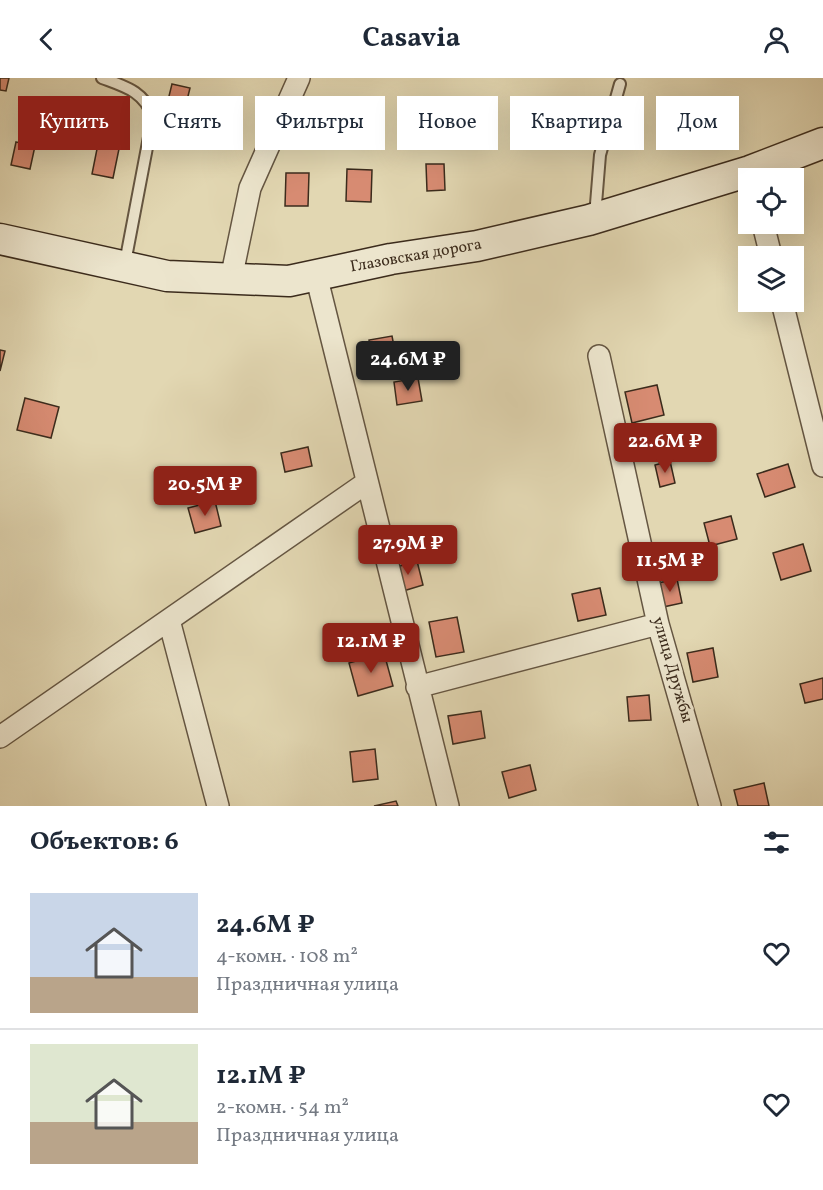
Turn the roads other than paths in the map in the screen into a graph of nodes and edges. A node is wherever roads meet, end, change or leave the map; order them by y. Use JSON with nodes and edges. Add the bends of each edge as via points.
{"nodes":[{"id":1,"x":102,"y":78,"type":"edge"},
{"id":2,"x":299,"y":78,"type":"edge"},
{"id":3,"x":620,"y":84,"type":"dead end"},
{"id":4,"x":823,"y":143,"type":"edge"},
{"id":5,"x":767,"y":168,"type":"edge"},
{"id":6,"x":738,"y":179,"type":"edge"},
{"id":7,"x":595,"y":218,"type":"junction"},
{"id":8,"x":0,"y":239,"type":"edge"},
{"id":9,"x":124,"y":267,"type":"junction"},
{"id":10,"x":316,"y":276,"type":"junction"},
{"id":11,"x":231,"y":279,"type":"junction"},
{"id":12,"x":785,"y":312,"type":"edge"},
{"id":13,"x":599,"y":356,"type":"dead end"},
{"id":14,"x":823,"y":466,"type":"edge"},
{"id":15,"x":366,"y":483,"type":"junction"},
{"id":16,"x":170,"y":620,"type":"junction"},
{"id":17,"x":658,"y":624,"type":"junction"},
{"id":18,"x":417,"y":687,"type":"junction"},
{"id":19,"x":0,"y":737,"type":"edge"},
{"id":20,"x":218,"y":806,"type":"edge"},
{"id":21,"x":448,"y":806,"type":"edge"},
{"id":22,"x":710,"y":806,"type":"edge"}],
"edges":[{"from":1,"to":9,"type":"lane","via":[[146,100],[153,116]]},
{"from":2,"to":11,"type":"street","via":[[250,188]]},
{"from":3,"to":7,"type":"lane","via":[[600,155]]},
{"from":4,"to":5,"type":"street","name":"Глазовская дорога"},
{"from":6,"to":7,"type":"street","name":"Глазовская дорога"},
{"from":7,"to":10,"type":"street","name":"Глазовская дорога","via":[[477,246]]},
{"from":8,"to":9,"type":"street","name":"Глазовская дорога"},
{"from":9,"to":11,"type":"street","name":"Глазовская дорога","via":[[167,276]]},
{"from":10,"to":11,"type":"street","name":"Глазовская дорога","via":[[289,280]]},
{"from":10,"to":15,"type":"street"},
{"from":12,"to":14,"type":"street"},
{"from":13,"to":17,"type":"street","name":"улица Дружбы"},
{"from":15,"to":16,"type":"street"},
{"from":15,"to":18,"type":"street"},
{"from":16,"to":19,"type":"street"},
{"from":16,"to":20,"type":"street"},
{"from":17,"to":18,"type":"street"},
{"from":17,"to":22,"type":"street","name":"улица Дружбы"},
{"from":18,"to":21,"type":"street"}]}
